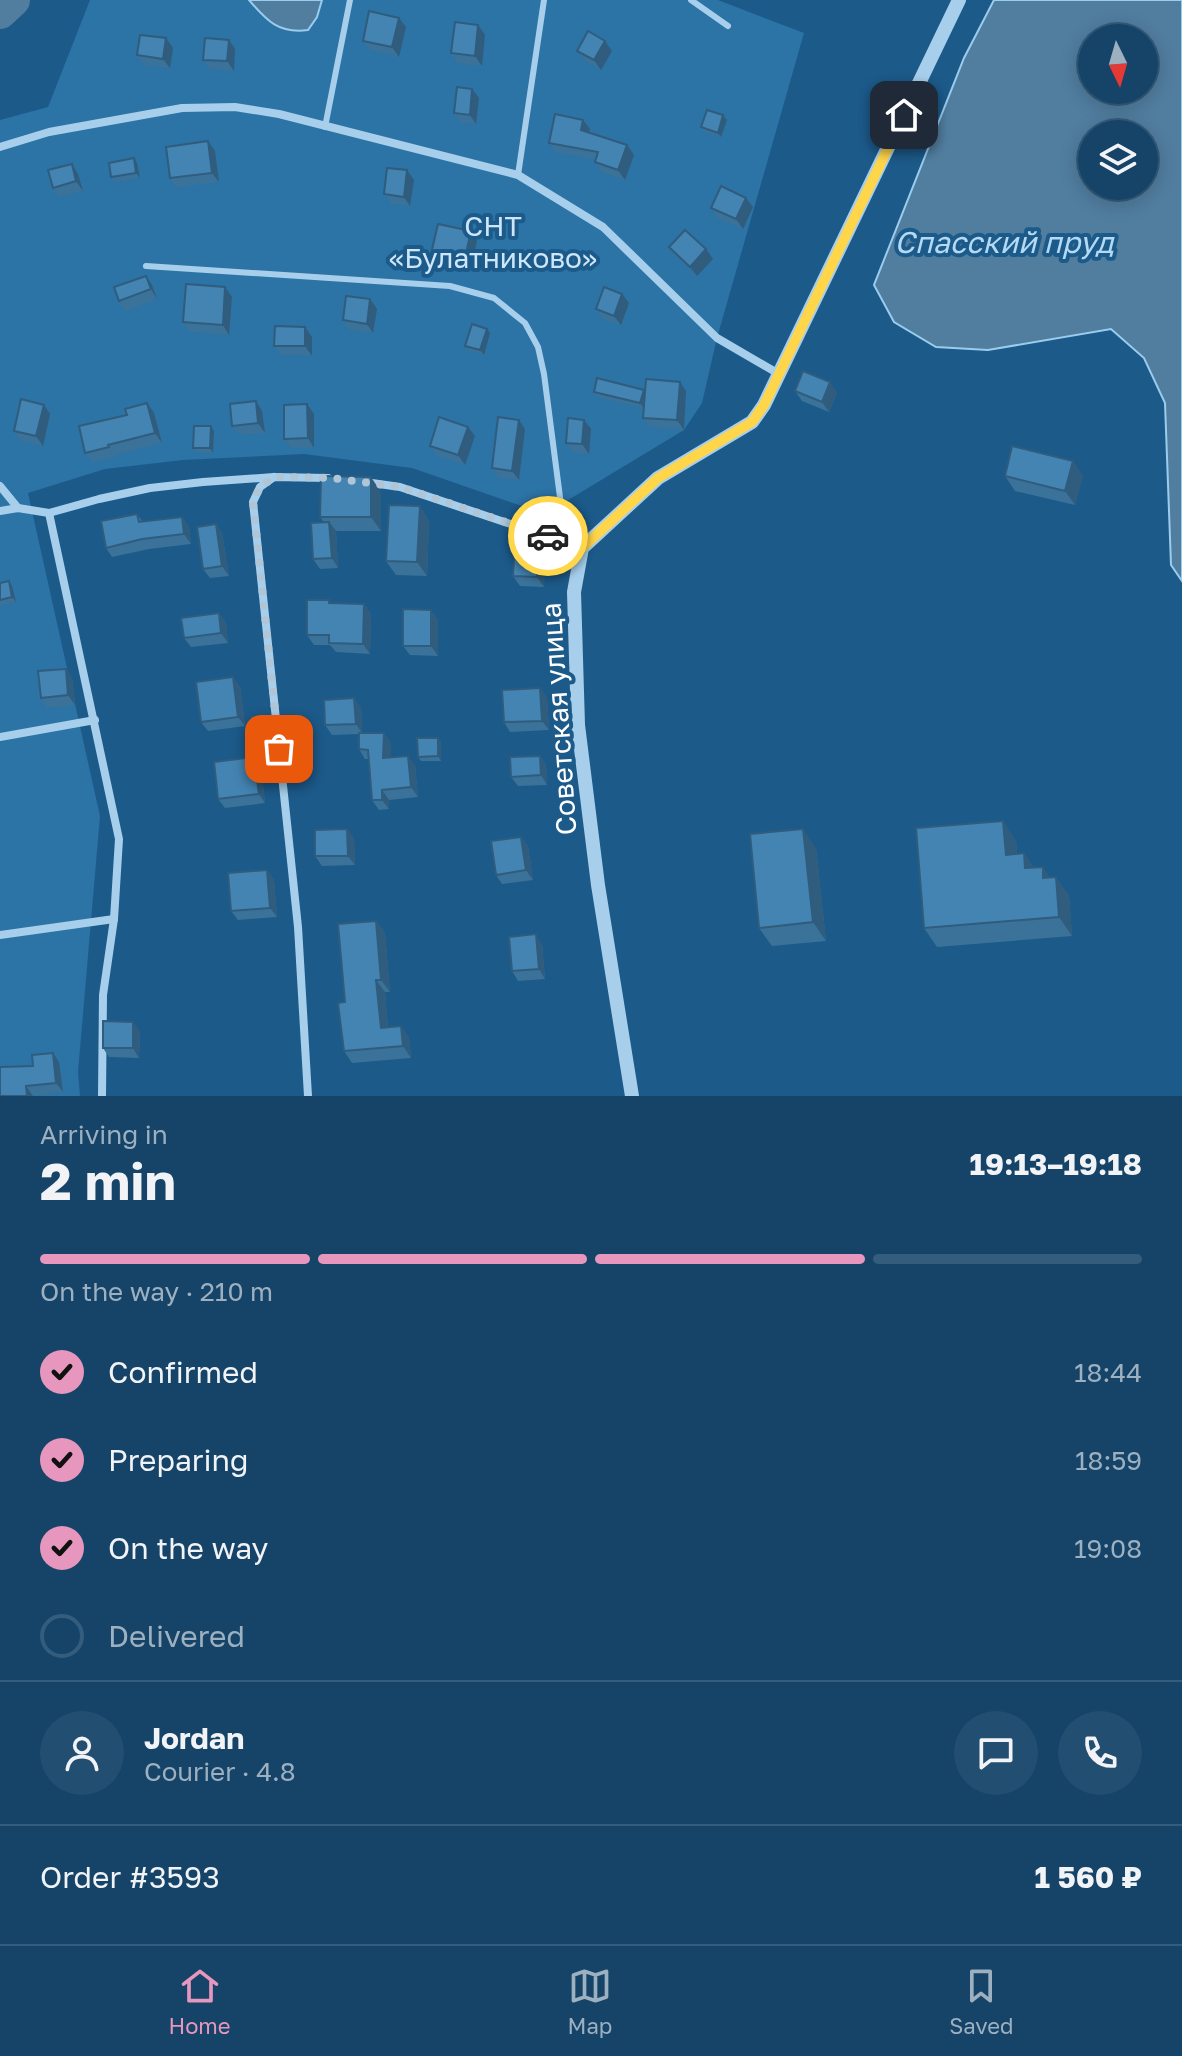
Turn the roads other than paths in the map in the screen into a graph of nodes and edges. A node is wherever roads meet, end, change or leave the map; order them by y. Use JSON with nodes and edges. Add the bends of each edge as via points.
{"nodes":[{"id":1,"x":350,"y":0,"type":"edge"},
{"id":2,"x":544,"y":0,"type":"edge"},
{"id":3,"x":691,"y":0,"type":"edge"},
{"id":4,"x":959,"y":0,"type":"edge"},
{"id":5,"x":728,"y":26,"type":"dead end"},
{"id":6,"x":325,"y":127,"type":"junction"},
{"id":7,"x":0,"y":147,"type":"edge"},
{"id":8,"x":518,"y":175,"type":"junction"},
{"id":9,"x":146,"y":266,"type":"dead end"},
{"id":10,"x":779,"y":374,"type":"junction"},
{"id":11,"x":274,"y":477,"type":"junction"},
{"id":12,"x":331,"y":478,"type":"edge"},
{"id":13,"x":359,"y":481,"type":"edge"},
{"id":14,"x":0,"y":486,"type":"edge"},
{"id":15,"x":18,"y":508,"type":"junction"},
{"id":16,"x":0,"y":511,"type":"edge"},
{"id":17,"x":49,"y":513,"type":"junction"},
{"id":18,"x":582,"y":548,"type":"junction"},
{"id":19,"x":95,"y":720,"type":"junction"},
{"id":20,"x":0,"y":737,"type":"edge"},
{"id":21,"x":114,"y":919,"type":"junction"},
{"id":22,"x":0,"y":935,"type":"edge"},
{"id":23,"x":102,"y":1096,"type":"edge"},
{"id":24,"x":308,"y":1096,"type":"edge"},
{"id":25,"x":632,"y":1096,"type":"edge"}],
"edges":[{"from":1,"to":6,"type":"lane"},
{"from":2,"to":8,"type":"lane"},
{"from":3,"to":5,"type":"lane"},
{"from":4,"to":10,"type":"street"},
{"from":6,"to":7,"type":"street","via":[[235,107],[182,108],[49,132]]},
{"from":6,"to":8,"type":"street"},
{"from":8,"to":10,"type":"street","via":[[603,227],[717,338]]},
{"from":9,"to":18,"type":"lane","via":[[450,286],[494,298],[525,323],[538,347],[564,528]]},
{"from":10,"to":18,"type":"street","via":[[752,422],[658,478]]},
{"from":11,"to":12,"type":"street"},
{"from":11,"to":17,"type":"street","via":[[150,488]]},
{"from":11,"to":24,"type":"street","via":[[260,487],[253,502],[298,927]]},
{"from":13,"to":18,"type":"street","via":[[400,487]]},
{"from":14,"to":15,"type":"street"},
{"from":15,"to":16,"type":"street"},
{"from":15,"to":17,"type":"street"},
{"from":17,"to":19,"type":"street"},
{"from":18,"to":25,"type":"street","name":"Советская улица","via":[[574,592],[578,725]]},
{"from":19,"to":20,"type":"street"},
{"from":19,"to":21,"type":"street","via":[[119,839]]},
{"from":21,"to":22,"type":"street"},
{"from":21,"to":23,"type":"street","via":[[103,995]]}]}
